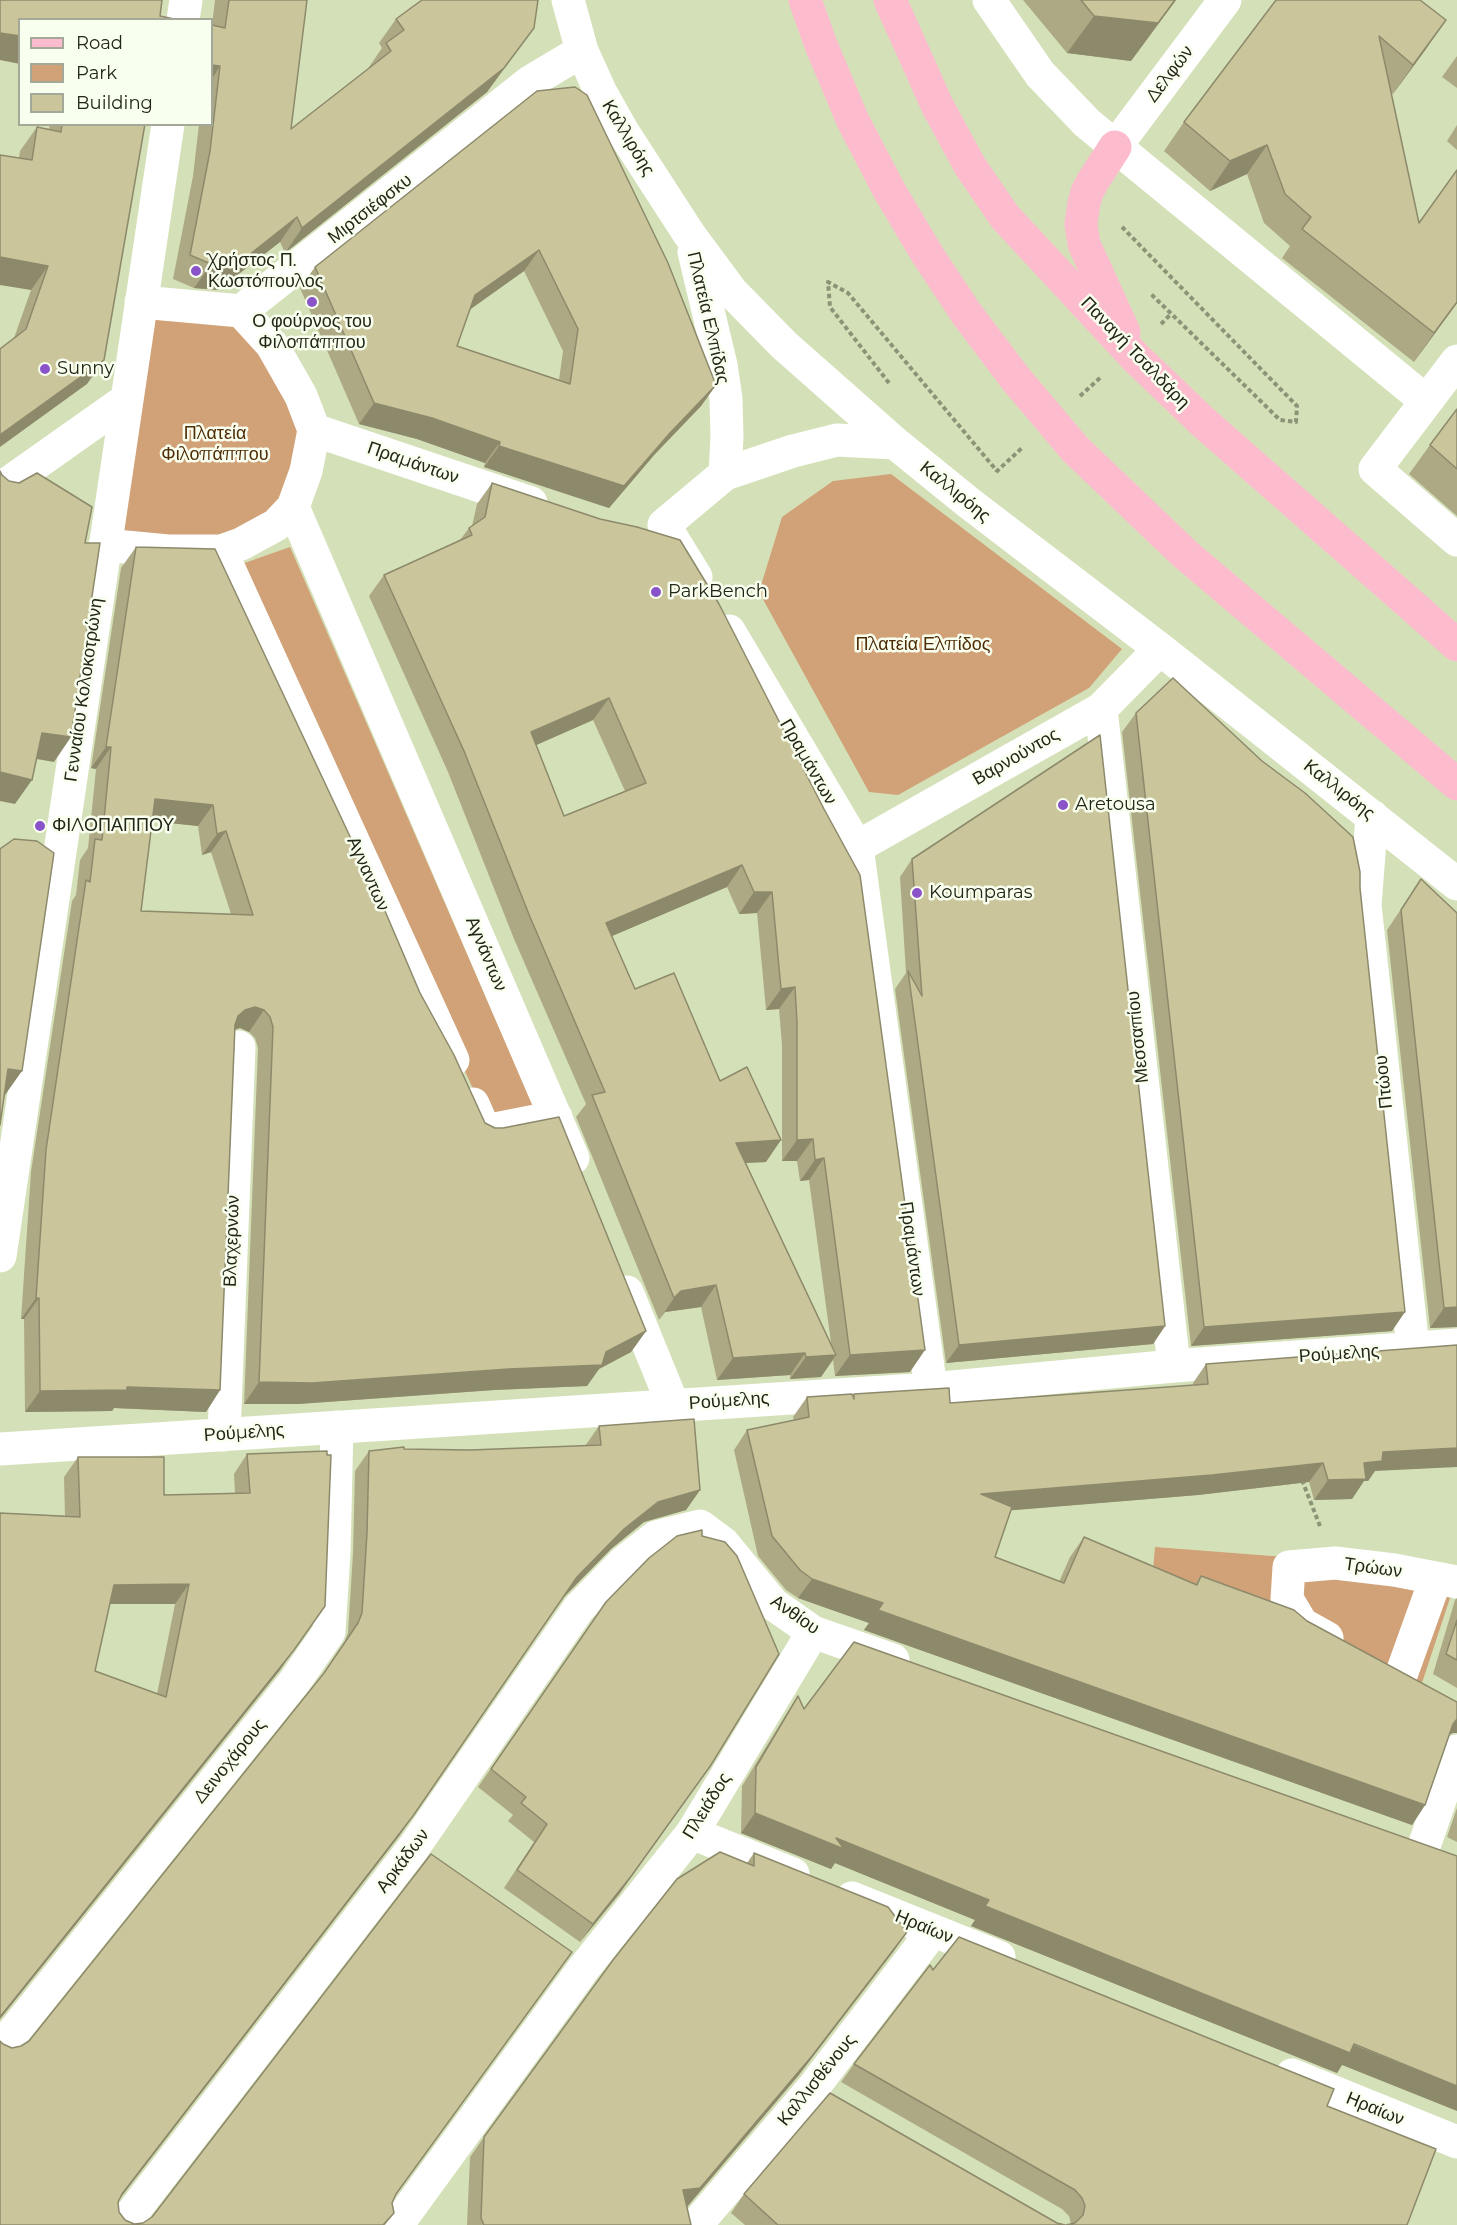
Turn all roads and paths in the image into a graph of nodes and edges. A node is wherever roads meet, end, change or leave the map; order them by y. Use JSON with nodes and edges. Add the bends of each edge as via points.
{"nodes":[{"id":1,"x":186,"y":0,"type":"edge"},
{"id":2,"x":568,"y":0,"type":"edge"},
{"id":3,"x":806,"y":0,"type":"edge"},
{"id":4,"x":890,"y":0,"type":"edge"},
{"id":5,"x":989,"y":0,"type":"edge"},
{"id":6,"x":1225,"y":0,"type":"edge"},
{"id":7,"x":183,"y":18,"type":"edge"},
{"id":8,"x":582,"y":51,"type":"junction"},
{"id":9,"x":168,"y":126,"type":"edge"},
{"id":10,"x":1115,"y":147,"type":"junction"},
{"id":11,"x":689,"y":234,"type":"junction"},
{"id":12,"x":1157,"y":262,"type":"dead end"},
{"id":13,"x":141,"y":302,"type":"junction"},
{"id":14,"x":241,"y":311,"type":"junction"},
{"id":15,"x":1154,"y":330,"type":"dead end"},
{"id":16,"x":1136,"y":358,"type":"junction"},
{"id":17,"x":1457,"y":361,"type":"edge"},
{"id":18,"x":1102,"y":377,"type":"dead end"},
{"id":19,"x":896,"y":392,"type":"dead end"},
{"id":20,"x":126,"y":400,"type":"junction"},
{"id":21,"x":1076,"y":400,"type":"dead end"},
{"id":22,"x":1426,"y":401,"type":"junction"},
{"id":23,"x":314,"y":430,"type":"junction"},
{"id":24,"x":1032,"y":439,"type":"dead end"},
{"id":25,"x":895,"y":443,"type":"junction"},
{"id":26,"x":725,"y":474,"type":"junction"},
{"id":27,"x":0,"y":489,"type":"edge"},
{"id":28,"x":293,"y":507,"type":"junction"},
{"id":29,"x":557,"y":512,"type":"edge"},
{"id":30,"x":1457,"y":540,"type":"edge"},
{"id":31,"x":105,"y":545,"type":"junction"},
{"id":32,"x":221,"y":551,"type":"junction"},
{"id":33,"x":1457,"y":645,"type":"edge"},
{"id":34,"x":1160,"y":649,"type":"junction"},
{"id":35,"x":1101,"y":709,"type":"junction"},
{"id":36,"x":1457,"y":784,"type":"edge"},
{"id":37,"x":1372,"y":816,"type":"junction"},
{"id":38,"x":857,"y":847,"type":"junction"},
{"id":39,"x":1457,"y":884,"type":"edge"},
{"id":40,"x":239,"y":1047,"type":"dead end"},
{"id":41,"x":556,"y":1117,"type":"junction"},
{"id":42,"x":583,"y":1183,"type":"edge"},
{"id":43,"x":0,"y":1256,"type":"edge"},
{"id":44,"x":614,"y":1261,"type":"edge"},
{"id":45,"x":1457,"y":1345,"type":"edge"},
{"id":46,"x":1413,"y":1348,"type":"junction"},
{"id":47,"x":1174,"y":1366,"type":"junction"},
{"id":48,"x":931,"y":1389,"type":"junction"},
{"id":49,"x":673,"y":1405,"type":"junction"},
{"id":50,"x":337,"y":1427,"type":"junction"},
{"id":51,"x":224,"y":1435,"type":"junction"},
{"id":52,"x":0,"y":1449,"type":"edge"},
{"id":53,"x":1301,"y":1478,"type":"edge"},
{"id":54,"x":700,"y":1526,"type":"joint"},
{"id":55,"x":1335,"y":1563,"type":"junction"},
{"id":56,"x":1446,"y":1580,"type":"edge"},
{"id":57,"x":813,"y":1632,"type":"junction"},
{"id":58,"x":926,"y":1672,"type":"edge"},
{"id":59,"x":1457,"y":1751,"type":"edge"},
{"id":60,"x":692,"y":1833,"type":"junction"},
{"id":61,"x":414,"y":1847,"type":"junction"},
{"id":62,"x":1424,"y":1850,"type":"edge"},
{"id":63,"x":442,"y":1867,"type":"edge"},
{"id":64,"x":933,"y":1931,"type":"junction"},
{"id":65,"x":555,"y":1948,"type":"edge"},
{"id":66,"x":584,"y":1968,"type":"junction"},
{"id":67,"x":1032,"y":1971,"type":"edge"},
{"id":68,"x":0,"y":2049,"type":"edge"},
{"id":69,"x":1261,"y":2063,"type":"edge"},
{"id":70,"x":813,"y":2088,"type":"junction"},
{"id":71,"x":843,"y":2105,"type":"edge"},
{"id":72,"x":1457,"y":2142,"type":"edge"},
{"id":73,"x":123,"y":2225,"type":"edge"},
{"id":74,"x":397,"y":2225,"type":"edge"},
{"id":75,"x":696,"y":2225,"type":"edge"}],
"edges":[{"from":1,"to":7,"type":"street"},
{"from":2,"to":8,"type":"street","name":"Καλλιρόης"},
{"from":3,"to":36,"type":"main road","via":[[853,121],[889,190],[966,313],[1023,387],[1075,449],[1185,554]]},
{"from":4,"to":16,"type":"main road","name":"Παναγή Τσαλδάρη","via":[[970,166],[999,208]]},
{"from":5,"to":10,"type":"street","via":[[1040,74]]},
{"from":6,"to":10,"type":"street","name":"Δελφών"},
{"from":8,"to":11,"type":"street","name":"Καλλιρόης","via":[[623,132]]},
{"from":8,"to":14,"type":"street","name":"Μιρτσιέφσκυ","via":[[530,82]]},
{"from":9,"to":13,"type":"street","name":"Γενναίου Κολοκοτρώνη"},
{"from":10,"to":16,"type":"main road","via":[[1087,192],[1081,224],[1084,244]]},
{"from":10,"to":22,"type":"street"},
{"from":11,"to":25,"type":"street","name":"Καλλιρόης","via":[[732,292],[784,345]]},
{"from":11,"to":26,"type":"street","name":"Πλατεία Ελπίδας","via":[[721,365],[726,399]]},
{"from":12,"to":15,"type":"path","via":[[1297,406],[1296,422],[1280,420],[1171,314]]},
{"from":13,"to":14,"type":"street"},
{"from":13,"to":20,"type":"street","name":"Γενναίου Κολοκοτρώνη"},
{"from":14,"to":23,"type":"street","via":[[272,345],[301,396]]},
{"from":16,"to":33,"type":"main road","name":"Παναγή Τσαλδάρη","via":[[1203,422]]},
{"from":17,"to":22,"type":"street"},
{"from":18,"to":21,"type":"path"},
{"from":19,"to":24,"type":"path","via":[[830,307],[828,282],[848,293],[997,471]]},
{"from":20,"to":27,"type":"street"},
{"from":20,"to":31,"type":"street","name":"Γενναίου Κολοκοτρώνη"},
{"from":22,"to":30,"type":"street","via":[[1375,469]]},
{"from":23,"to":28,"type":"street","via":[[306,471]]},
{"from":23,"to":29,"type":"street","name":"Πραμάντων"},
{"from":25,"to":26,"type":"street","via":[[837,440]]},
{"from":25,"to":34,"type":"street","name":"Καλλιρόης"},
{"from":26,"to":38,"type":"street","name":"Πραμάντων","via":[[649,527],[779,713]]},
{"from":28,"to":32,"type":"street","via":[[276,525]]},
{"from":28,"to":41,"type":"street","name":"Αγνάντων"},
{"from":31,"to":32,"type":"street"},
{"from":31,"to":43,"type":"street","name":"Γενναίου Κολοκοτρώνη","via":[[44,850]]},
{"from":32,"to":41,"type":"street","name":"Αγναντων","via":[[485,1131]]},
{"from":34,"to":35,"type":"street","name":"Βαρνούντος"},
{"from":34,"to":37,"type":"street","name":"Καλλιρόης"},
{"from":35,"to":38,"type":"street","name":"Βαρνούντος"},
{"from":35,"to":47,"type":"street","name":"Μεσσαπίου"},
{"from":37,"to":39,"type":"street","name":"Καλλιρόης"},
{"from":37,"to":46,"type":"street","name":"Πτώου","via":[[1365,905]]},
{"from":38,"to":48,"type":"street","name":"Πραμάντων"},
{"from":40,"to":51,"type":"street","name":"Βλαχερνών"},
{"from":41,"to":42,"type":"street","name":"Αγνάντων"},
{"from":44,"to":49,"type":"street"},
{"from":45,"to":46,"type":"street","name":"Ρούμελης"},
{"from":46,"to":47,"type":"street","name":"Ρούμελης"},
{"from":47,"to":48,"type":"street","name":"Ρούμελης"},
{"from":48,"to":49,"type":"street","name":"Ρούμελης"},
{"from":49,"to":50,"type":"street","name":"Ρούμελης"},
{"from":50,"to":51,"type":"street","name":"Ρούμελης"},
{"from":50,"to":68,"type":"street","name":"Δεινοχάρους","via":[[328,1632],[295,1681]]},
{"from":51,"to":52,"type":"street","name":"Ρούμελης"},
{"from":53,"to":55,"type":"path"},
{"from":54,"to":57,"type":"street","name":"Ανθίου","via":[[723,1543],[773,1604]]},
{"from":54,"to":61,"type":"street","name":"Αρκάδων","via":[[656,1537],[624,1562],[579,1608]]},
{"from":55,"to":56,"type":"street","name":"Τρώων"},
{"from":55,"to":56,"type":"street","name":"Τρώων","via":[[1289,1567],[1287,1599],[1302,1624],[1411,1683]]},
{"from":57,"to":58,"type":"street","name":"Ανθίου"},
{"from":57,"to":60,"type":"street","name":"Πλειάδος"},
{"from":59,"to":62,"type":"street"},
{"from":60,"to":64,"type":"street","name":"Ηραίων"},
{"from":60,"to":66,"type":"street","name":"Πλειάδος"},
{"from":61,"to":63,"type":"street"},
{"from":61,"to":73,"type":"street","name":"Αρκάδων"},
{"from":64,"to":67,"type":"street","name":"Ηραίων"},
{"from":64,"to":70,"type":"street","name":"Καλλισθένους"},
{"from":65,"to":66,"type":"street"},
{"from":66,"to":74,"type":"street","name":"Πλειάδος"},
{"from":69,"to":72,"type":"street","name":"Ηραίων"},
{"from":70,"to":71,"type":"street"},
{"from":70,"to":75,"type":"street","name":"Καλλισθένους"}]}
